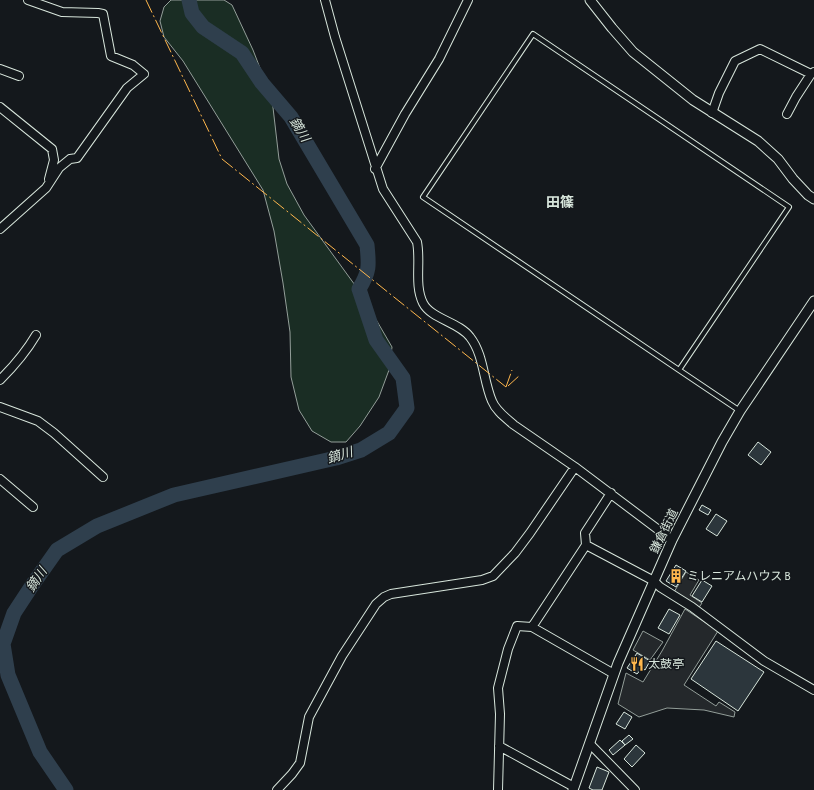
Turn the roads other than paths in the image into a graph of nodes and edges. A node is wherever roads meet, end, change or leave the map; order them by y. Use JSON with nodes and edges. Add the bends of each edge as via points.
{"nodes":[{"id":1,"x":28,"y":0,"type":"edge"},
{"id":2,"x":325,"y":0,"type":"edge"},
{"id":3,"x":468,"y":0,"type":"edge"},
{"id":4,"x":590,"y":0,"type":"edge"},
{"id":5,"x":0,"y":68,"type":"edge"},
{"id":6,"x":812,"y":73,"type":"edge"},
{"id":7,"x":18,"y":76,"type":"dead end"},
{"id":8,"x":0,"y":107,"type":"edge"},
{"id":9,"x":712,"y":112,"type":"junction"},
{"id":10,"x":787,"y":114,"type":"dead end"},
{"id":11,"x":375,"y":169,"type":"junction"},
{"id":12,"x":46,"y":188,"type":"junction"},
{"id":13,"x":814,"y":199,"type":"edge"},
{"id":14,"x":0,"y":229,"type":"edge"},
{"id":15,"x":814,"y":301,"type":"edge"},
{"id":16,"x":36,"y":334,"type":"dead end"},
{"id":17,"x":678,"y":370,"type":"junction"},
{"id":18,"x":0,"y":380,"type":"edge"},
{"id":19,"x":0,"y":407,"type":"edge"},
{"id":20,"x":740,"y":411,"type":"junction"},
{"id":21,"x":575,"y":467,"type":"junction"},
{"id":22,"x":103,"y":477,"type":"dead end"},
{"id":23,"x":0,"y":479,"type":"edge"},
{"id":24,"x":612,"y":493,"type":"junction"},
{"id":25,"x":33,"y":507,"type":"dead end"},
{"id":26,"x":672,"y":540,"type":"junction"},
{"id":27,"x":586,"y":545,"type":"junction"},
{"id":28,"x":654,"y":581,"type":"junction"},
{"id":29,"x":532,"y":627,"type":"junction"},
{"id":30,"x":614,"y":674,"type":"junction"},
{"id":31,"x":814,"y":690,"type":"edge"},
{"id":32,"x":590,"y":744,"type":"junction"},
{"id":33,"x":499,"y":746,"type":"junction"},
{"id":34,"x":574,"y":788,"type":"edge"},
{"id":35,"x":277,"y":790,"type":"edge"},
{"id":36,"x":498,"y":790,"type":"edge"},
{"id":37,"x":634,"y":790,"type":"edge"}],
"edges":[{"from":1,"to":12,"type":"street","via":[[62,12],[103,14],[111,56],[133,65],[144,74],[127,88],[77,158],[70,159],[59,168]]},
{"from":2,"to":11,"type":"street"},
{"from":3,"to":11,"type":"street","via":[[439,59]]},
{"from":4,"to":9,"type":"street","via":[[633,52]]},
{"from":5,"to":7,"type":"street"},
{"from":6,"to":9,"type":"street","via":[[760,49],[736,61]]},
{"from":6,"to":10,"type":"street"},
{"from":8,"to":12,"type":"street","via":[[52,150],[54,160]]},
{"from":9,"to":13,"type":"street","via":[[758,141]]},
{"from":11,"to":21,"type":"street","via":[[382,189],[417,242],[419,289],[424,304],[429,311],[470,336],[478,350],[492,402],[501,414]]},
{"from":12,"to":14,"type":"street"},
{"from":15,"to":20,"type":"street","name":"鎌倉街道"},
{"from":16,"to":18,"type":"street","via":[[16,363]]},
{"from":17,"to":17,"type":"lane","via":[[423,197],[533,34],[789,207]]},
{"from":17,"to":20,"type":"lane"},
{"from":19,"to":22,"type":"street","via":[[38,421]]},
{"from":20,"to":26,"type":"street","name":"鎌倉街道"},
{"from":21,"to":24,"type":"street"},
{"from":21,"to":35,"type":"street","via":[[515,553],[493,576],[482,580],[391,594],[376,604],[342,656],[309,717],[300,763]]},
{"from":23,"to":25,"type":"street"},
{"from":24,"to":26,"type":"street"},
{"from":24,"to":27,"type":"street","via":[[585,533]]},
{"from":26,"to":28,"type":"street","name":"鎌倉街道"},
{"from":27,"to":28,"type":"street"},
{"from":27,"to":29,"type":"street"},
{"from":28,"to":30,"type":"street","name":"鎌倉街道"},
{"from":28,"to":31,"type":"street","via":[[764,661]]},
{"from":29,"to":30,"type":"street"},
{"from":29,"to":33,"type":"street","via":[[517,626],[508,649],[498,688]]},
{"from":30,"to":32,"type":"street","name":"鎌倉街道"},
{"from":32,"to":34,"type":"street","name":"鎌倉街道"},
{"from":32,"to":37,"type":"street"},
{"from":33,"to":34,"type":"street"},
{"from":33,"to":36,"type":"street"}]}
